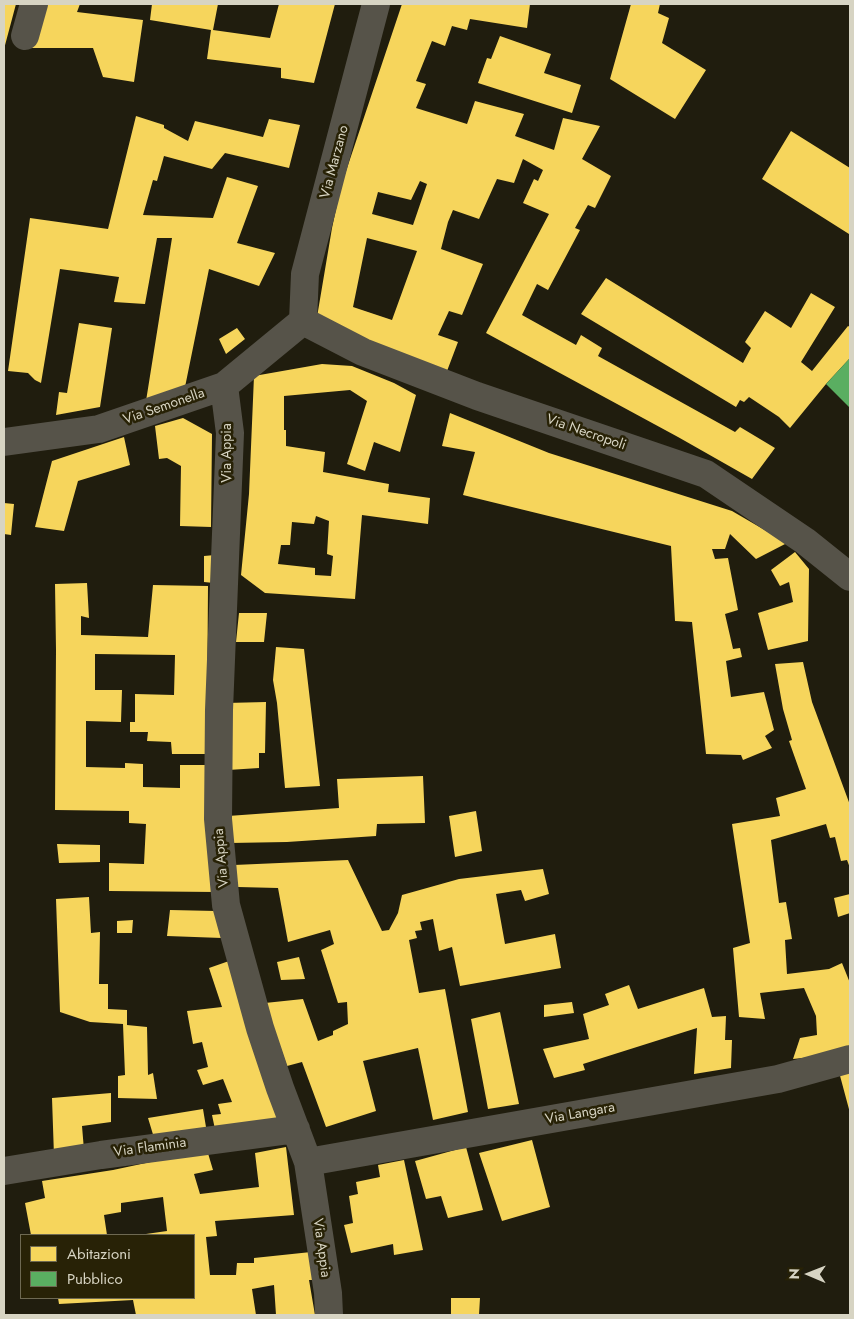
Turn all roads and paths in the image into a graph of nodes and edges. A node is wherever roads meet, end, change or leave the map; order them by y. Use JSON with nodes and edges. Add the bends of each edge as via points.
{"nodes":[{"id":1,"x":34,"y":4,"type":"edge"},
{"id":2,"x":376,"y":4,"type":"edge"},
{"id":3,"x":26,"y":36,"type":"dead end"},
{"id":4,"x":303,"y":321,"type":"junction"},
{"id":5,"x":224,"y":386,"type":"junction"},
{"id":6,"x":4,"y":442,"type":"edge"},
{"id":7,"x":850,"y":577,"type":"edge"},
{"id":8,"x":850,"y":1059,"type":"edge"},
{"id":9,"x":296,"y":1129,"type":"junction"},
{"id":10,"x":308,"y":1162,"type":"junction"},
{"id":11,"x":4,"y":1170,"type":"edge"},
{"id":12,"x":329,"y":1315,"type":"edge"}],
"edges":[{"from":1,"to":3,"type":"street"},
{"from":2,"to":4,"type":"street","name":"Via Marzano","via":[[305,274]]},
{"from":4,"to":5,"type":"street","name":"Via Semonella"},
{"from":4,"to":7,"type":"street","name":"Via Necropoli","via":[[363,352],[477,396],[706,474],[805,541]]},
{"from":5,"to":6,"type":"street","name":"Via Semonella","via":[[99,429]]},
{"from":5,"to":9,"type":"street","name":"Via Appia","via":[[230,433],[218,710],[218,819],[226,905],[260,1028]]},
{"from":8,"to":10,"type":"street","name":"Via Langara","via":[[778,1079]]},
{"from":9,"to":10,"type":"street","name":"Via Appia"},
{"from":9,"to":11,"type":"street","name":"Via Flaminia"},
{"from":10,"to":12,"type":"street","name":"Via Appia"}]}
